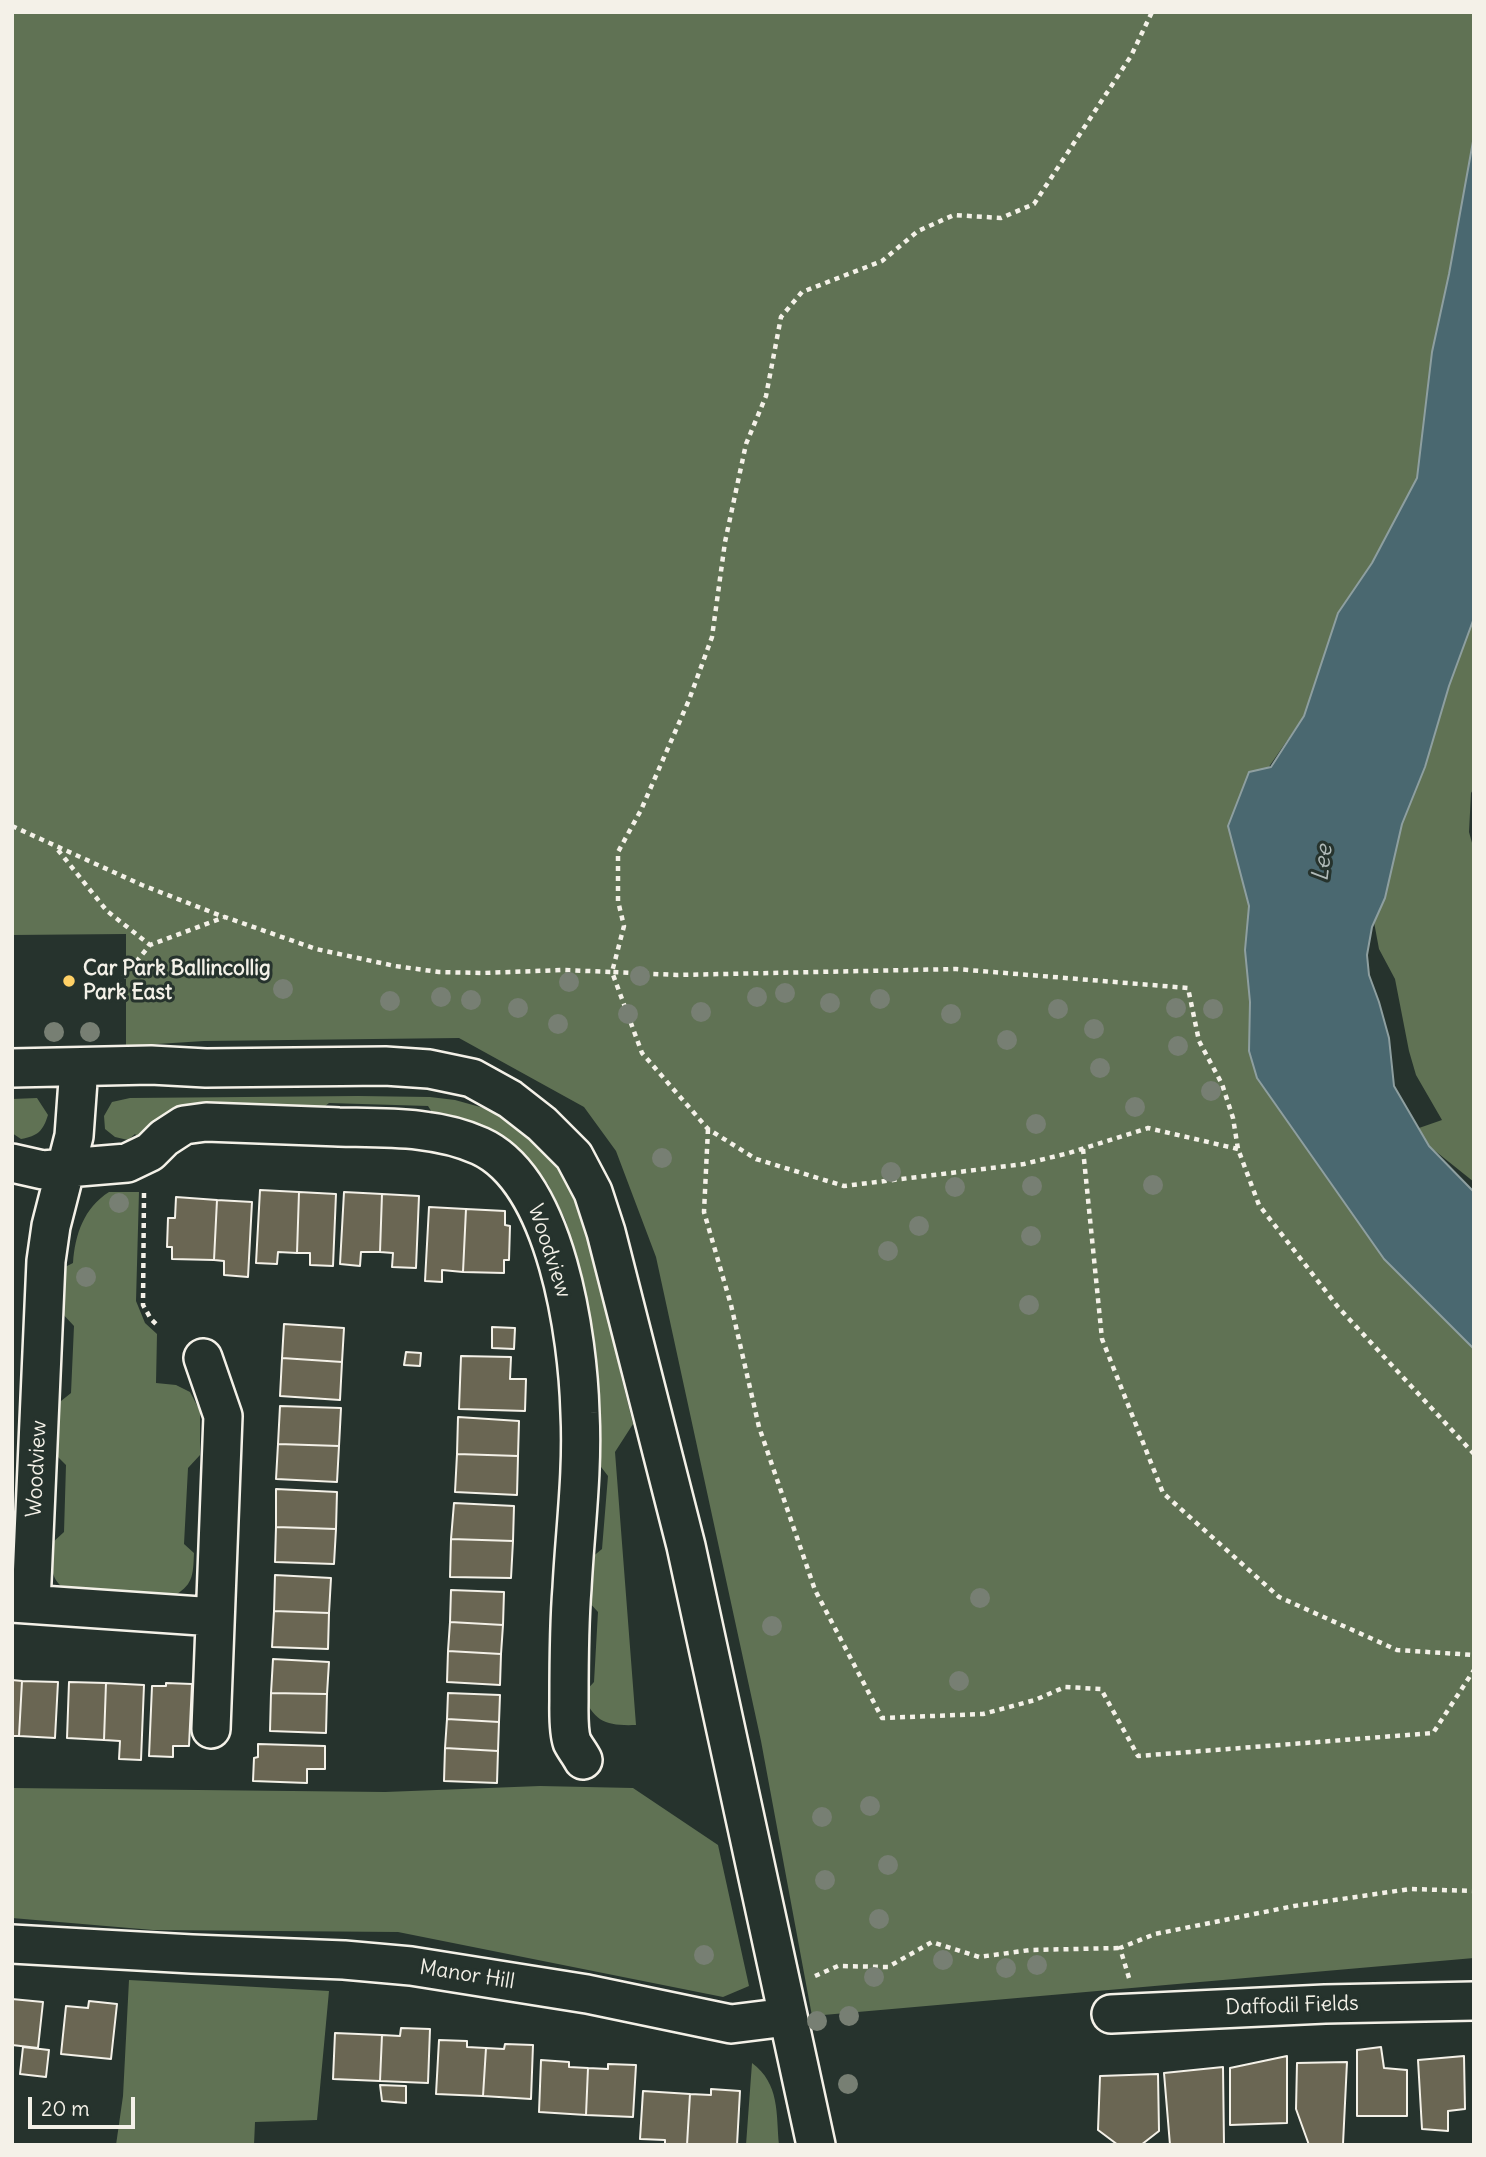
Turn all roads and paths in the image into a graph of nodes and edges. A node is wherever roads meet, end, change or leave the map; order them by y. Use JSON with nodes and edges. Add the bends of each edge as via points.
{"nodes":[{"id":1,"x":1152,"y":12,"type":"edge"},
{"id":2,"x":12,"y":826,"type":"edge"},
{"id":3,"x":56,"y":848,"type":"junction"},
{"id":4,"x":225,"y":917,"type":"junction"},
{"id":5,"x":150,"y":945,"type":"junction"},
{"id":6,"x":612,"y":971,"type":"junction"},
{"id":7,"x":117,"y":985,"type":"dead end"},
{"id":8,"x":79,"y":1067,"type":"junction"},
{"id":9,"x":12,"y":1068,"type":"edge"},
{"id":10,"x":708,"y":1129,"type":"junction"},
{"id":11,"x":1083,"y":1149,"type":"junction"},
{"id":12,"x":1238,"y":1149,"type":"junction"},
{"id":13,"x":12,"y":1163,"type":"edge"},
{"id":14,"x":67,"y":1168,"type":"junction"},
{"id":15,"x":144,"y":1185,"type":"dead end"},
{"id":16,"x":158,"y":1326,"type":"dead end"},
{"id":17,"x":203,"y":1358,"type":"dead end"},
{"id":18,"x":1474,"y":1454,"type":"edge"},
{"id":19,"x":22,"y":1603,"type":"edge"},
{"id":20,"x":215,"y":1617,"type":"junction"},
{"id":21,"x":1474,"y":1655,"type":"edge"},
{"id":22,"x":1474,"y":1670,"type":"edge"},
{"id":23,"x":211,"y":1728,"type":"dead end"},
{"id":24,"x":583,"y":1760,"type":"dead end"},
{"id":25,"x":1474,"y":1891,"type":"edge"},
{"id":26,"x":12,"y":1944,"type":"edge"},
{"id":27,"x":1121,"y":1948,"type":"junction"},
{"id":28,"x":1474,"y":2001,"type":"edge"},
{"id":29,"x":785,"y":2003,"type":"junction"},
{"id":30,"x":1125,"y":2013,"type":"joint"},
{"id":31,"x":816,"y":2145,"type":"edge"}],
"edges":[{"from":1,"to":6,"type":"path","via":[[1130,56],[1034,204],[1001,218],[954,215],[918,231],[882,261],[803,292],[781,317],[766,396],[746,444],[725,542],[712,637],[641,810],[618,852],[618,901],[624,926]]},
{"from":2,"to":3,"type":"path"},
{"from":3,"to":4,"type":"path"},
{"from":3,"to":5,"type":"path","via":[[107,911]]},
{"from":4,"to":5,"type":"path"},
{"from":4,"to":6,"type":"path","via":[[316,949],[417,969],[482,974]]},
{"from":5,"to":7,"type":"path"},
{"from":6,"to":10,"type":"path","via":[[642,1052]]},
{"from":6,"to":12,"type":"path","via":[[677,975],[956,969],[1188,988],[1199,1041],[1222,1084]]},
{"from":8,"to":9,"type":"street"},
{"from":8,"to":14,"type":"street","name":"Woodview"},
{"from":8,"to":29,"type":"street","via":[[429,1069],[472,1078],[510,1099],[574,1156],[593,1192],[606,1232],[686,1546]]},
{"from":10,"to":11,"type":"path","via":[[756,1159],[844,1186],[1024,1164]]},
{"from":10,"to":22,"type":"path","via":[[704,1212],[759,1427],[815,1590],[883,1718],[983,1714],[1065,1687],[1101,1689],[1138,1756],[1433,1733]]},
{"from":11,"to":12,"type":"path","via":[[1148,1128]]},
{"from":11,"to":21,"type":"path","via":[[1102,1339],[1163,1493],[1279,1597],[1397,1650]]},
{"from":12,"to":18,"type":"path","via":[[1259,1205],[1338,1307]]},
{"from":13,"to":14,"type":"street","via":[[43,1170]]},
{"from":14,"to":19,"type":"street","name":"Woodview","via":[[46,1261]]},
{"from":14,"to":24,"type":"street","name":"Woodview","via":[[127,1163],[150,1153],[184,1125],[206,1122],[401,1128],[459,1138],[482,1146],[521,1180],[547,1233],[574,1341],[580,1476],[569,1712],[572,1741]]},
{"from":15,"to":16,"type":"path","via":[[143,1305]]},
{"from":17,"to":20,"type":"street","via":[[223,1416]]},
{"from":19,"to":20,"type":"street","name":"Woodview"},
{"from":20,"to":23,"type":"street"},
{"from":25,"to":27,"type":"path","via":[[1410,1889],[1294,1906],[1155,1934]]},
{"from":26,"to":29,"type":"street","name":"Manor Hill","via":[[411,1966],[587,1994],[731,2024]]},
{"from":27,"to":29,"type":"path","via":[[979,1957],[932,1942],[888,1967],[838,1966]]},
{"from":27,"to":30,"type":"path"},
{"from":28,"to":30,"type":"street","name":"Daffodil Fields"},
{"from":29,"to":31,"type":"street"}]}
